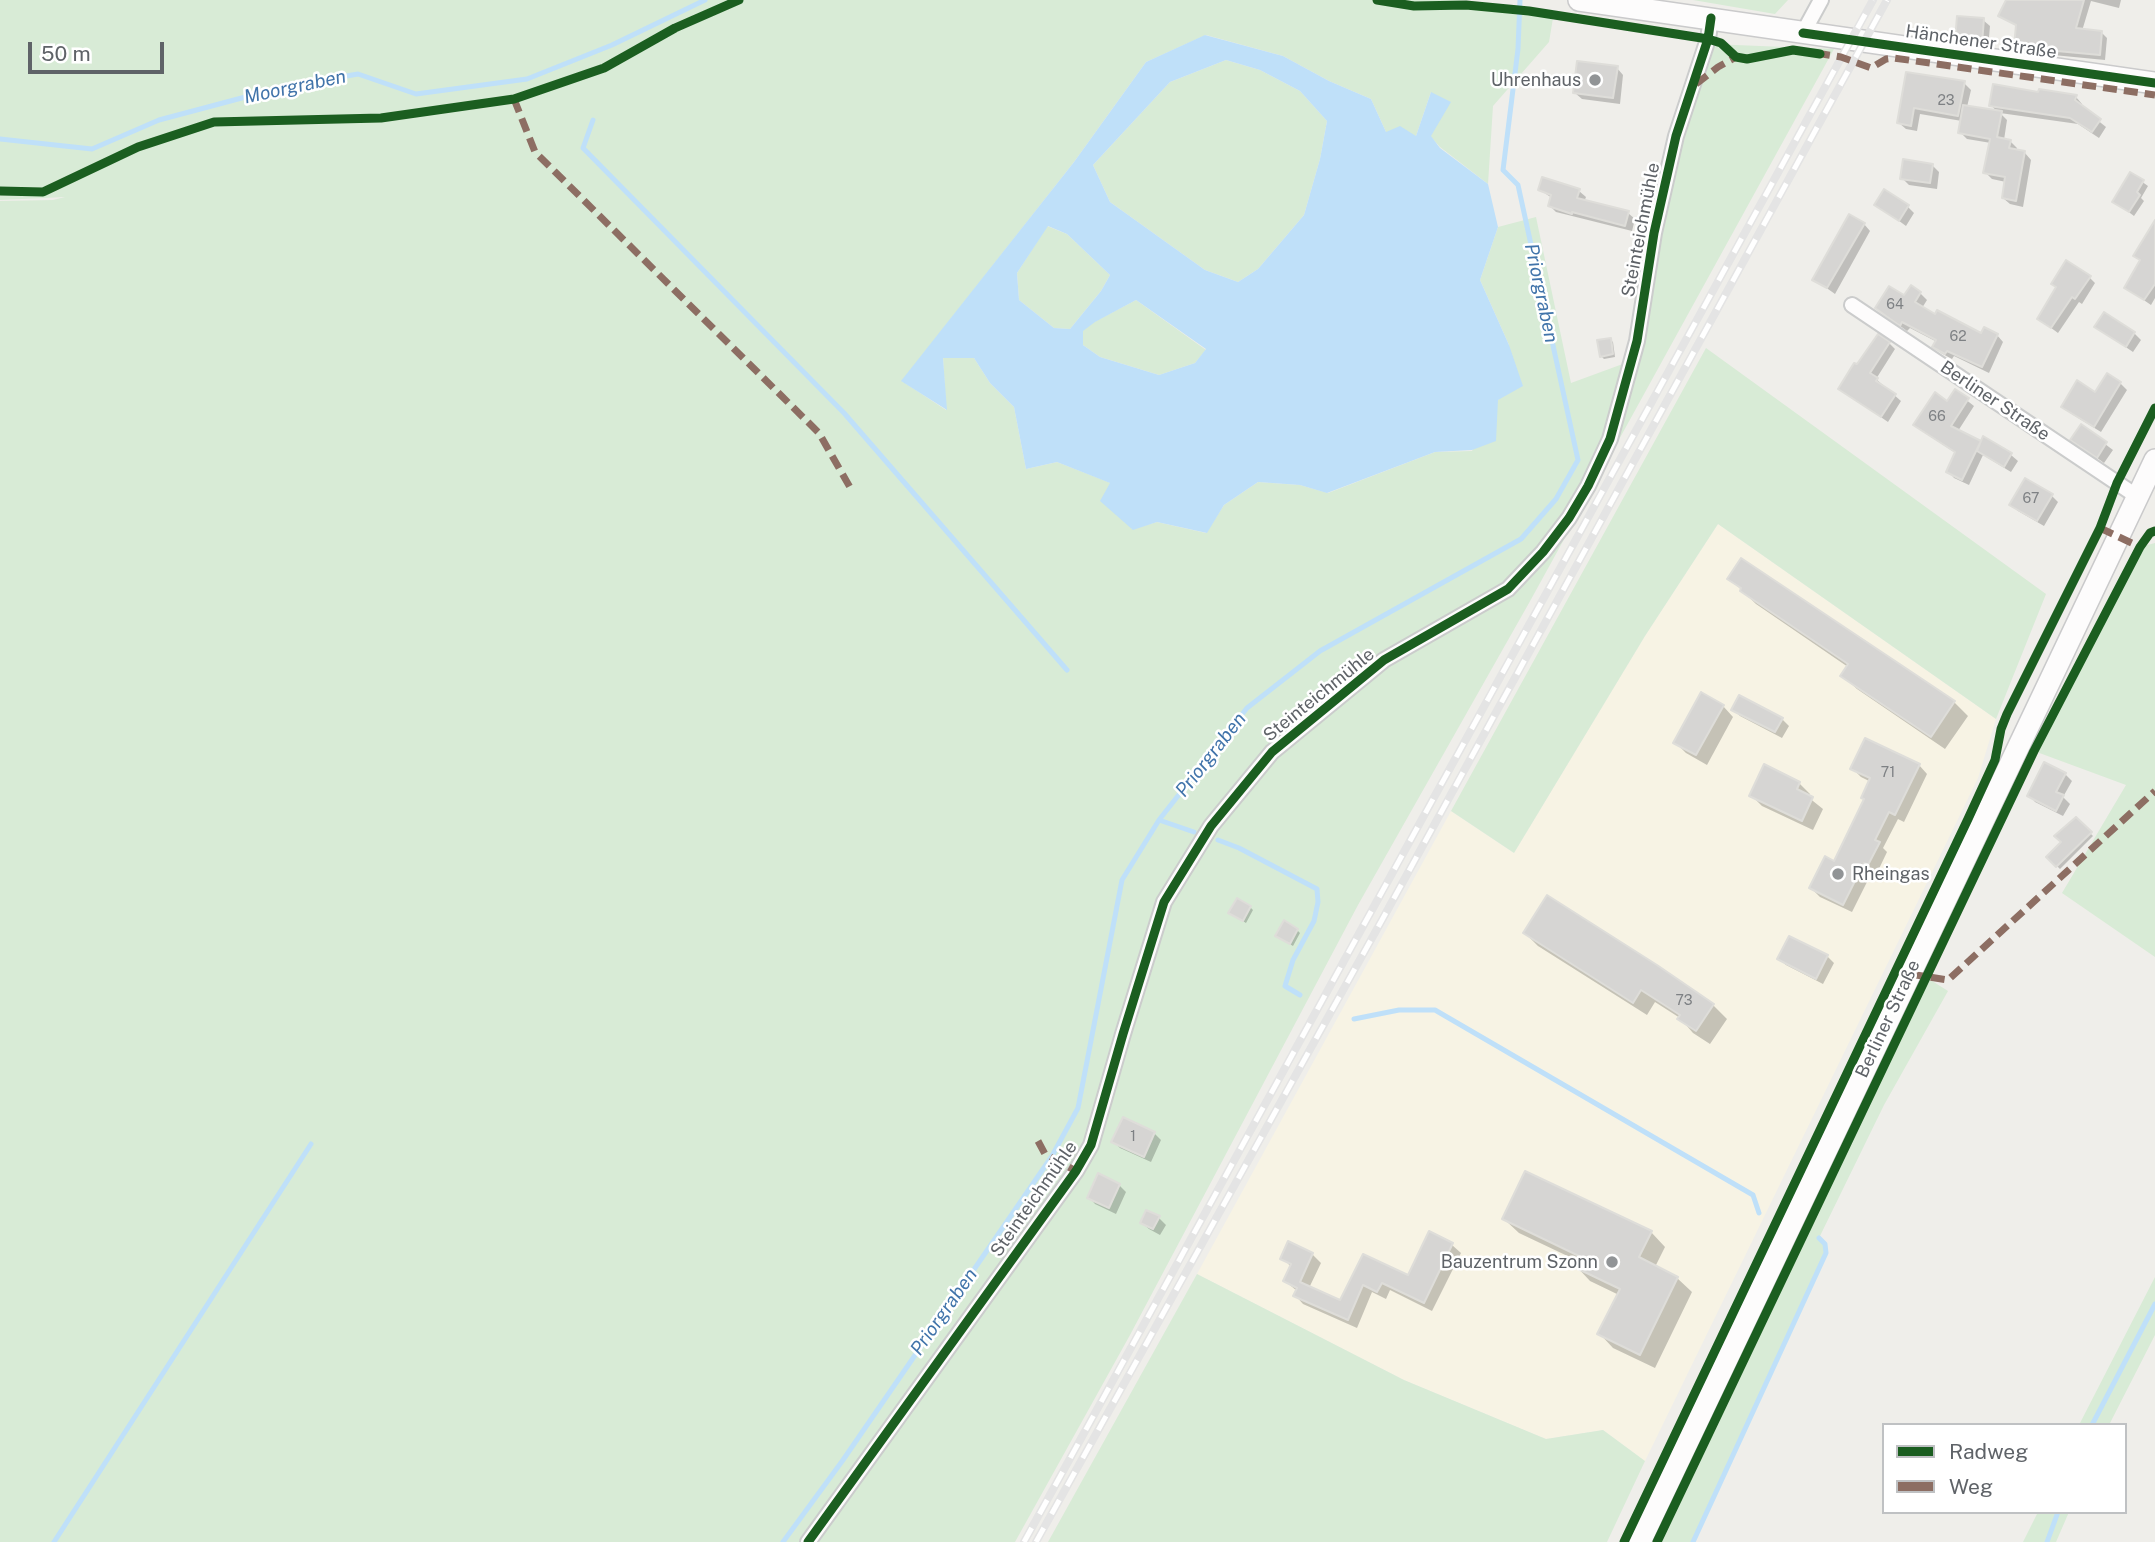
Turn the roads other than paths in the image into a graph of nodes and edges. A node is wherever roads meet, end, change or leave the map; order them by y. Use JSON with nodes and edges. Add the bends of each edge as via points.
{"nodes":[{"id":1,"x":1579,"y":0,"type":"edge"},
{"id":2,"x":1821,"y":0,"type":"edge"},
{"id":3,"x":1711,"y":18,"type":"junction"},
{"id":4,"x":1802,"y":33,"type":"junction"},
{"id":5,"x":2155,"y":83,"type":"edge"},
{"id":6,"x":1852,"y":305,"type":"dead end"},
{"id":7,"x":2155,"y":460,"type":"edge"},
{"id":8,"x":2146,"y":490,"type":"edge"},
{"id":9,"x":808,"y":1542,"type":"edge"},
{"id":10,"x":1640,"y":1542,"type":"edge"}],
"edges":[{"from":1,"to":3,"type":"main road","name":"Hänchener Straße"},
{"from":2,"to":4,"type":"street"},
{"from":3,"to":4,"type":"main road","name":"Hänchener Straße"},
{"from":3,"to":9,"type":"street","name":"Steinteichmühle","via":[[1676,136],[1637,341],[1610,439],[1588,486],[1543,552],[1508,589],[1384,660],[1272,752],[1211,825],[1164,902],[1091,1145]]},
{"from":4,"to":5,"type":"main road","name":"Hänchener Straße"},
{"from":6,"to":8,"type":"street","name":"Berliner Straße"},
{"from":7,"to":8,"type":"main road","name":"Berliner Straße"},
{"from":8,"to":10,"type":"main road","name":"Berliner Straße","via":[[2036,707]]}]}
